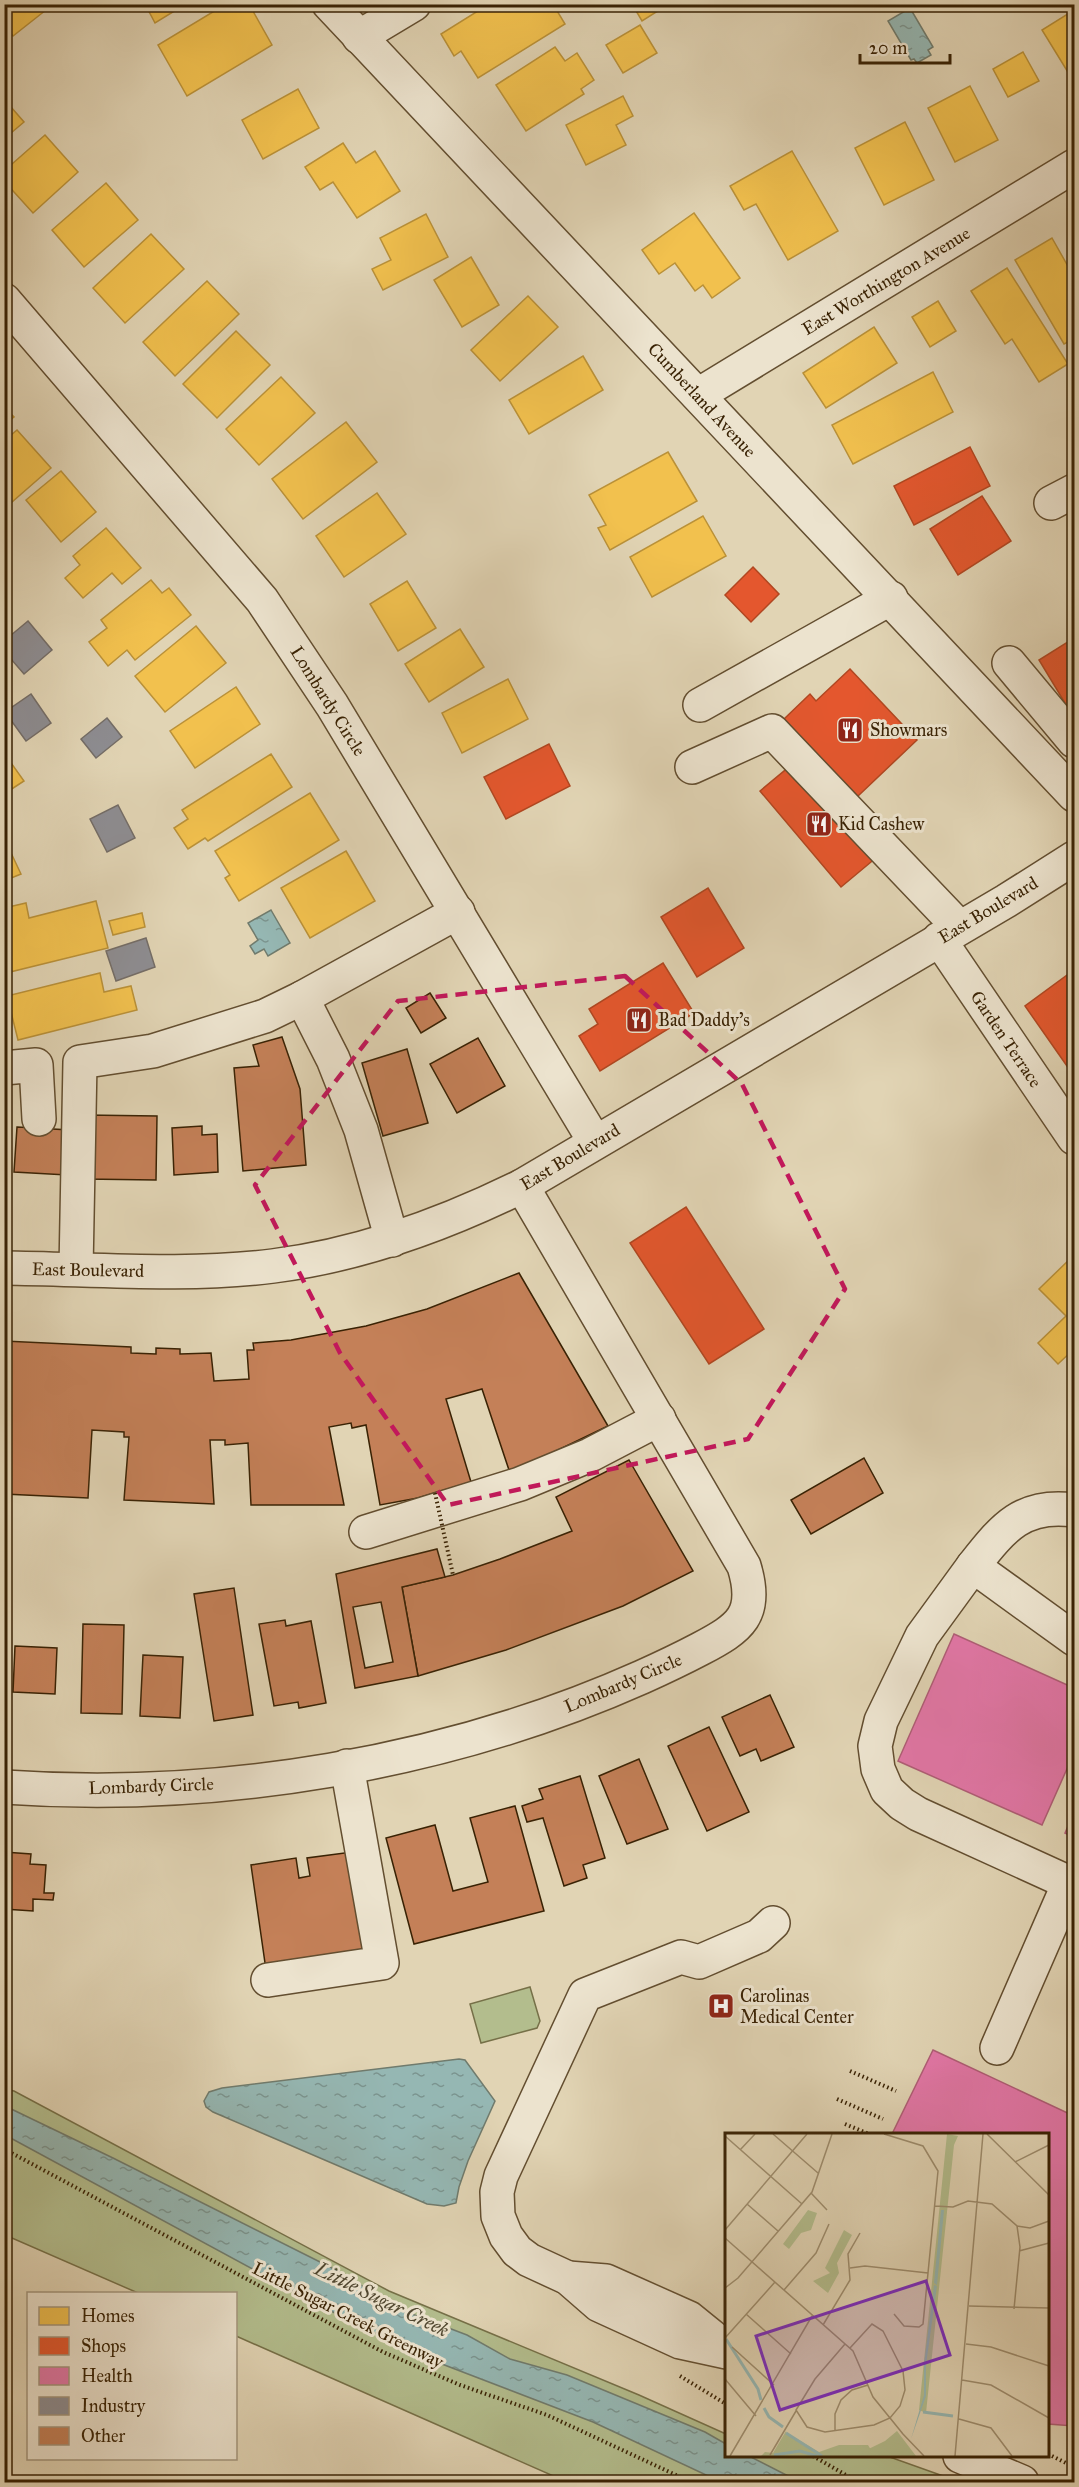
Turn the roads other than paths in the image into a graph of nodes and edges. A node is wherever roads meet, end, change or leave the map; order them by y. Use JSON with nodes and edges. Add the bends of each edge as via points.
{"nodes":[{"id":1,"x":329,"y":4,"type":"edge"},
{"id":2,"x":414,"y":4,"type":"edge"},
{"id":3,"x":359,"y":37,"type":"junction"},
{"id":4,"x":1074,"y":166,"type":"edge"},
{"id":5,"x":4,"y":300,"type":"edge"},
{"id":6,"x":698,"y":395,"type":"junction"},
{"id":7,"x":891,"y":598,"type":"junction"},
{"id":8,"x":1009,"y":663,"type":"dead end"},
{"id":9,"x":700,"y":705,"type":"dead end"},
{"id":10,"x":1074,"y":741,"type":"edge"},
{"id":11,"x":693,"y":767,"type":"dead end"},
{"id":12,"x":1074,"y":795,"type":"edge"},
{"id":13,"x":1074,"y":858,"type":"edge"},
{"id":14,"x":458,"y":912,"type":"junction"},
{"id":15,"x":949,"y":933,"type":"junction"},
{"id":16,"x":302,"y":998,"type":"junction"},
{"id":17,"x":4,"y":1068,"type":"edge"},
{"id":18,"x":39,"y":1119,"type":"dead end"},
{"id":19,"x":1074,"y":1138,"type":"edge"},
{"id":20,"x":595,"y":1142,"type":"junction"},
{"id":21,"x":522,"y":1186,"type":"junction"},
{"id":22,"x":392,"y":1240,"type":"junction"},
{"id":23,"x":4,"y":1268,"type":"edge"},
{"id":24,"x":76,"y":1269,"type":"junction"},
{"id":25,"x":659,"y":1419,"type":"junction"},
{"id":26,"x":1074,"y":1510,"type":"edge"},
{"id":27,"x":366,"y":1532,"type":"dead end"},
{"id":28,"x":973,"y":1566,"type":"junction"},
{"id":29,"x":1074,"y":1639,"type":"edge"},
{"id":30,"x":347,"y":1767,"type":"junction"},
{"id":31,"x":4,"y":1787,"type":"edge"},
{"id":32,"x":1072,"y":1884,"type":"edge"},
{"id":33,"x":681,"y":1957,"type":"dead end"},
{"id":34,"x":268,"y":1980,"type":"dead end"},
{"id":35,"x":997,"y":2049,"type":"dead end"},
{"id":36,"x":725,"y":2350,"type":"edge"},
{"id":37,"x":962,"y":2457,"type":"edge"},
{"id":38,"x":1022,"y":2482,"type":"edge"}],
"edges":[{"from":1,"to":3,"type":"street","name":"Cumberland Avenue"},
{"from":2,"to":3,"type":"street"},
{"from":3,"to":6,"type":"street","name":"Cumberland Avenue"},
{"from":4,"to":6,"type":"street","name":"East Worthington Avenue"},
{"from":5,"to":14,"type":"street","name":"Lombardy Circle","via":[[262,600],[311,670]]},
{"from":6,"to":7,"type":"street","name":"Cumberland Avenue"},
{"from":7,"to":9,"type":"street"},
{"from":7,"to":12,"type":"street","name":"Cumberland Avenue"},
{"from":8,"to":10,"type":"street"},
{"from":11,"to":15,"type":"street","name":"Garden Terrace","via":[[772,731]]},
{"from":13,"to":15,"type":"street","name":"East Boulevard"},
{"from":14,"to":16,"type":"street"},
{"from":14,"to":20,"type":"street","name":"Lombardy Circle"},
{"from":15,"to":19,"type":"street","name":"Garden Terrace"},
{"from":15,"to":20,"type":"street","name":"East Boulevard"},
{"from":16,"to":22,"type":"street","via":[[333,1059],[361,1130]]},
{"from":16,"to":24,"type":"street","via":[[265,1016],[165,1048],[80,1062]]},
{"from":17,"to":18,"type":"street","via":[[36,1065]]},
{"from":20,"to":21,"type":"street","name":"East Boulevard"},
{"from":21,"to":22,"type":"street","name":"East Boulevard","via":[[466,1214]]},
{"from":21,"to":25,"type":"street","name":"Lombardy Circle"},
{"from":22,"to":24,"type":"street","name":"East Boulevard","via":[[354,1251],[244,1269]]},
{"from":23,"to":24,"type":"street","name":"East Boulevard"},
{"from":25,"to":27,"type":"street","via":[[590,1455],[520,1484]]},
{"from":25,"to":30,"type":"street","name":"Lombardy Circle","via":[[744,1566],[750,1586],[748,1608],[737,1627],[674,1663],[602,1695],[453,1744]]},
{"from":26,"to":28,"type":"street","via":[[1060,1508],[1021,1515],[996,1536]]},
{"from":28,"to":29,"type":"street"},
{"from":28,"to":32,"type":"street","via":[[922,1636],[898,1682],[875,1746],[878,1769],[887,1790],[918,1814]]},
{"from":30,"to":31,"type":"street","name":"Lombardy Circle","via":[[151,1789]]},
{"from":30,"to":34,"type":"street","via":[[382,1963]]},
{"from":32,"to":35,"type":"street"},
{"from":33,"to":36,"type":"street","via":[[585,1995],[501,2176],[498,2216],[517,2251],[568,2278],[599,2305],[680,2342]]},
{"from":37,"to":38,"type":"street"}]}
